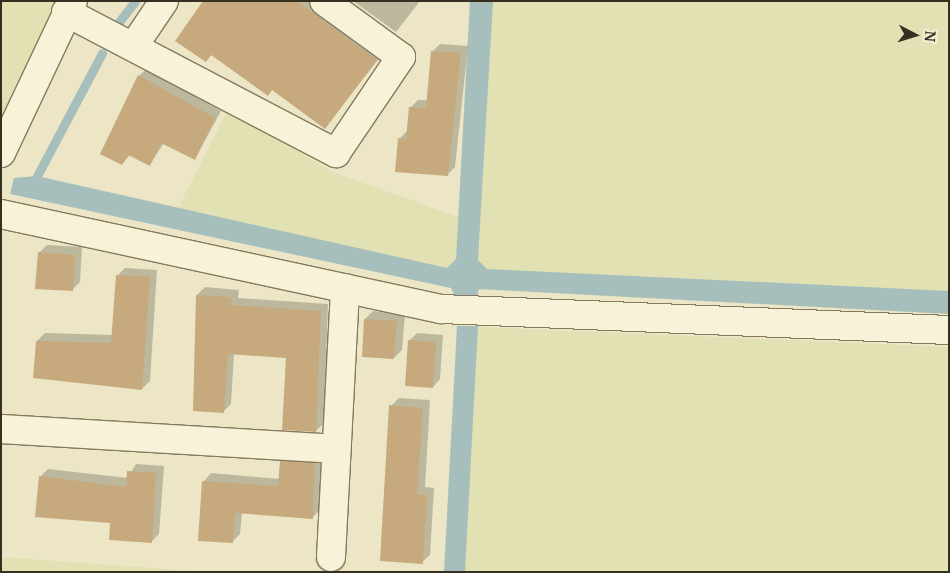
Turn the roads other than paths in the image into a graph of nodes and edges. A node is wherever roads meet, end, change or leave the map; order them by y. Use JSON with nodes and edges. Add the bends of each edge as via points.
{"nodes":[{"id":1,"x":164,"y":1,"type":"edge"},
{"id":2,"x":324,"y":1,"type":"edge"},
{"id":3,"x":69,"y":7,"type":"edge"},
{"id":4,"x":133,"y":47,"type":"junction"},
{"id":5,"x":1,"y":153,"type":"edge"},
{"id":6,"x":1,"y":214,"type":"edge"},
{"id":7,"x":345,"y":288,"type":"junction"},
{"id":8,"x":949,"y":330,"type":"edge"},
{"id":9,"x":1,"y":429,"type":"edge"},
{"id":10,"x":336,"y":449,"type":"junction"},
{"id":11,"x":330,"y":557,"type":"dead end"}],
"edges":[{"from":1,"to":4,"type":"street"},
{"from":2,"to":4,"type":"street","via":[[401,57],[336,153]]},
{"from":3,"to":4,"type":"street"},
{"from":3,"to":5,"type":"street"},
{"from":6,"to":7,"type":"street"},
{"from":7,"to":8,"type":"street","via":[[442,309]]},
{"from":7,"to":10,"type":"street"},
{"from":9,"to":10,"type":"street"},
{"from":10,"to":11,"type":"street"}]}
